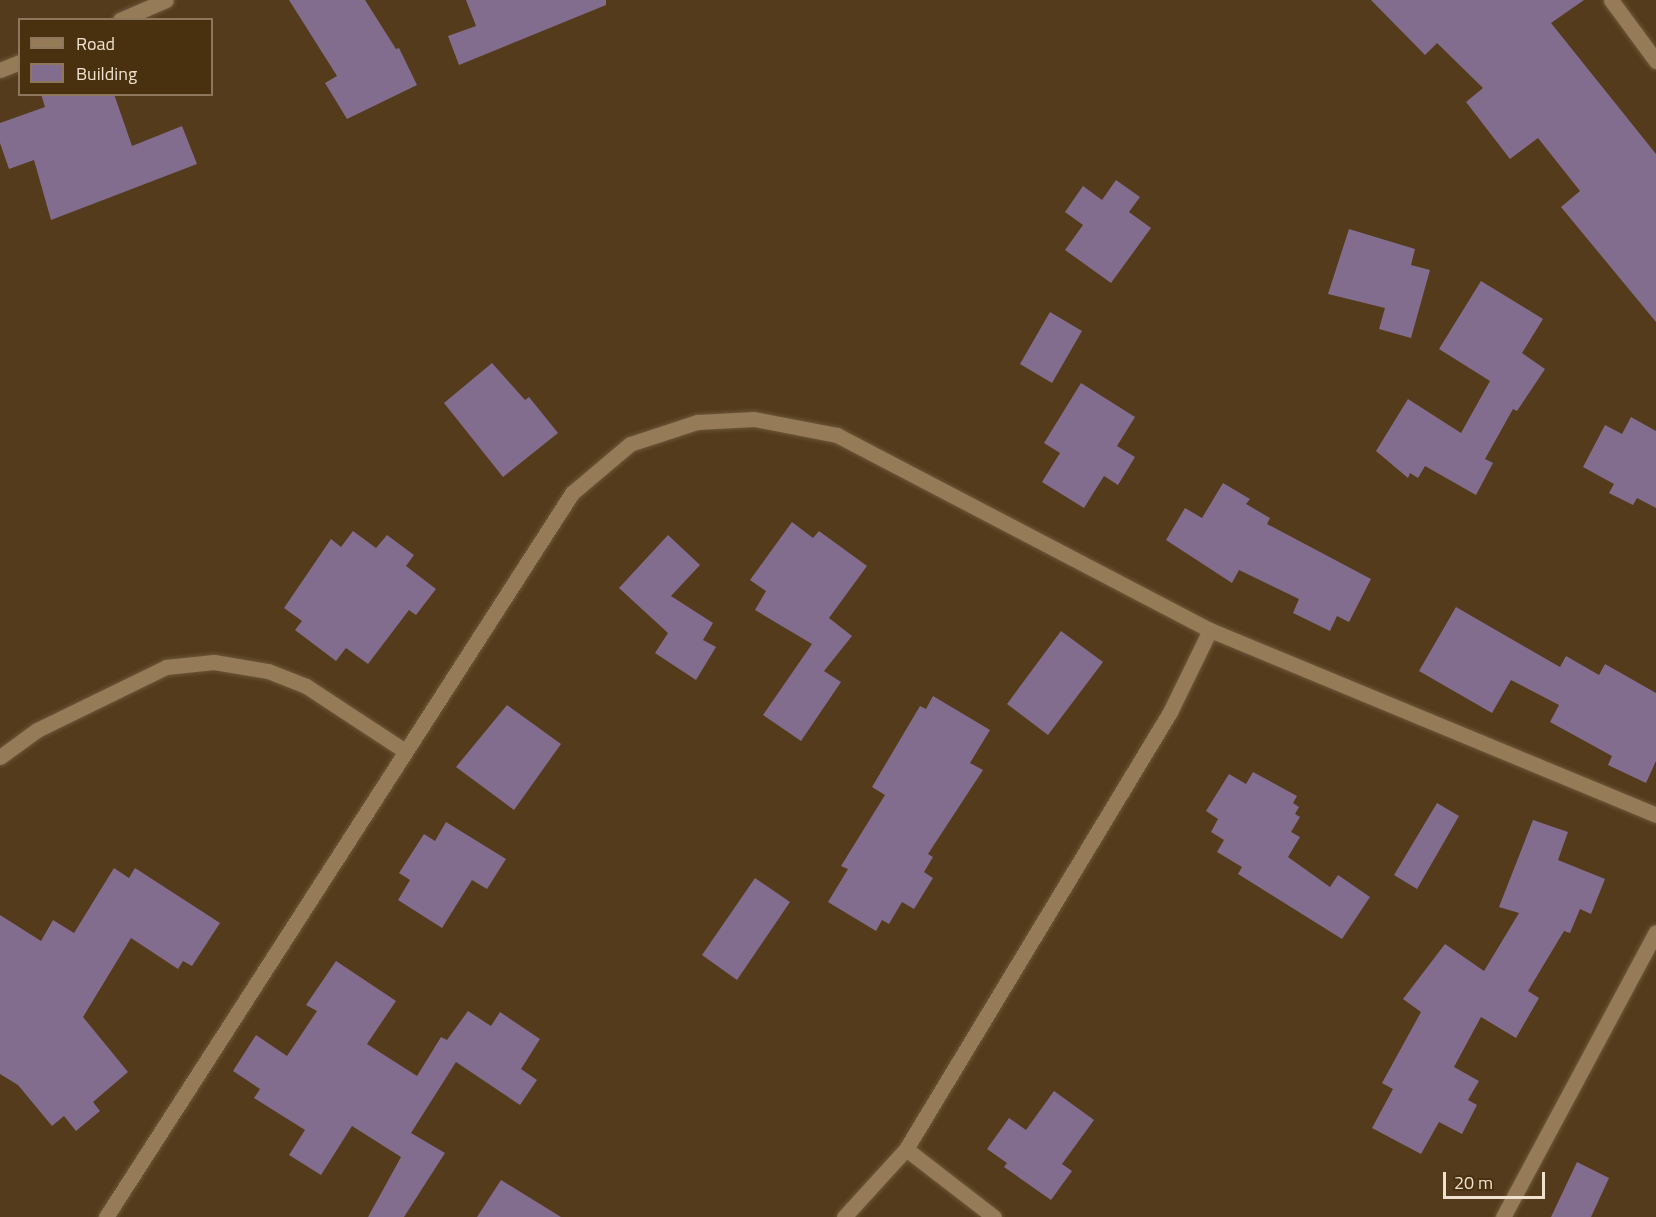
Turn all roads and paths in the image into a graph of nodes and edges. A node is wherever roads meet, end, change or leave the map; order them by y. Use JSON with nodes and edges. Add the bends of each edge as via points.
{"nodes":[{"id":1,"x":166,"y":0,"type":"edge"},
{"id":2,"x":1611,"y":0,"type":"edge"},
{"id":3,"x":125,"y":18,"type":"edge"},
{"id":4,"x":1656,"y":61,"type":"edge"},
{"id":5,"x":18,"y":63,"type":"edge"},
{"id":6,"x":0,"y":70,"type":"edge"},
{"id":7,"x":1210,"y":630,"type":"junction"},
{"id":8,"x":405,"y":751,"type":"junction"},
{"id":9,"x":0,"y":757,"type":"edge"},
{"id":10,"x":1656,"y":815,"type":"edge"},
{"id":11,"x":1656,"y":932,"type":"edge"},
{"id":12,"x":906,"y":1149,"type":"junction"},
{"id":13,"x":106,"y":1217,"type":"edge"},
{"id":14,"x":844,"y":1217,"type":"edge"},
{"id":15,"x":994,"y":1217,"type":"edge"},
{"id":16,"x":1503,"y":1217,"type":"edge"}],
"edges":[{"from":1,"to":3,"type":"street"},
{"from":2,"to":4,"type":"street"},
{"from":5,"to":6,"type":"street"},
{"from":7,"to":8,"type":"street","via":[[837,435],[754,419],[696,422],[630,444],[572,494]]},
{"from":7,"to":10,"type":"street"},
{"from":7,"to":12,"type":"street","via":[[1170,712]]},
{"from":8,"to":9,"type":"street","via":[[306,686],[268,671],[214,662],[166,667],[37,729]]},
{"from":8,"to":13,"type":"street"},
{"from":11,"to":16,"type":"street"},
{"from":12,"to":14,"type":"street"},
{"from":12,"to":15,"type":"street"}]}
